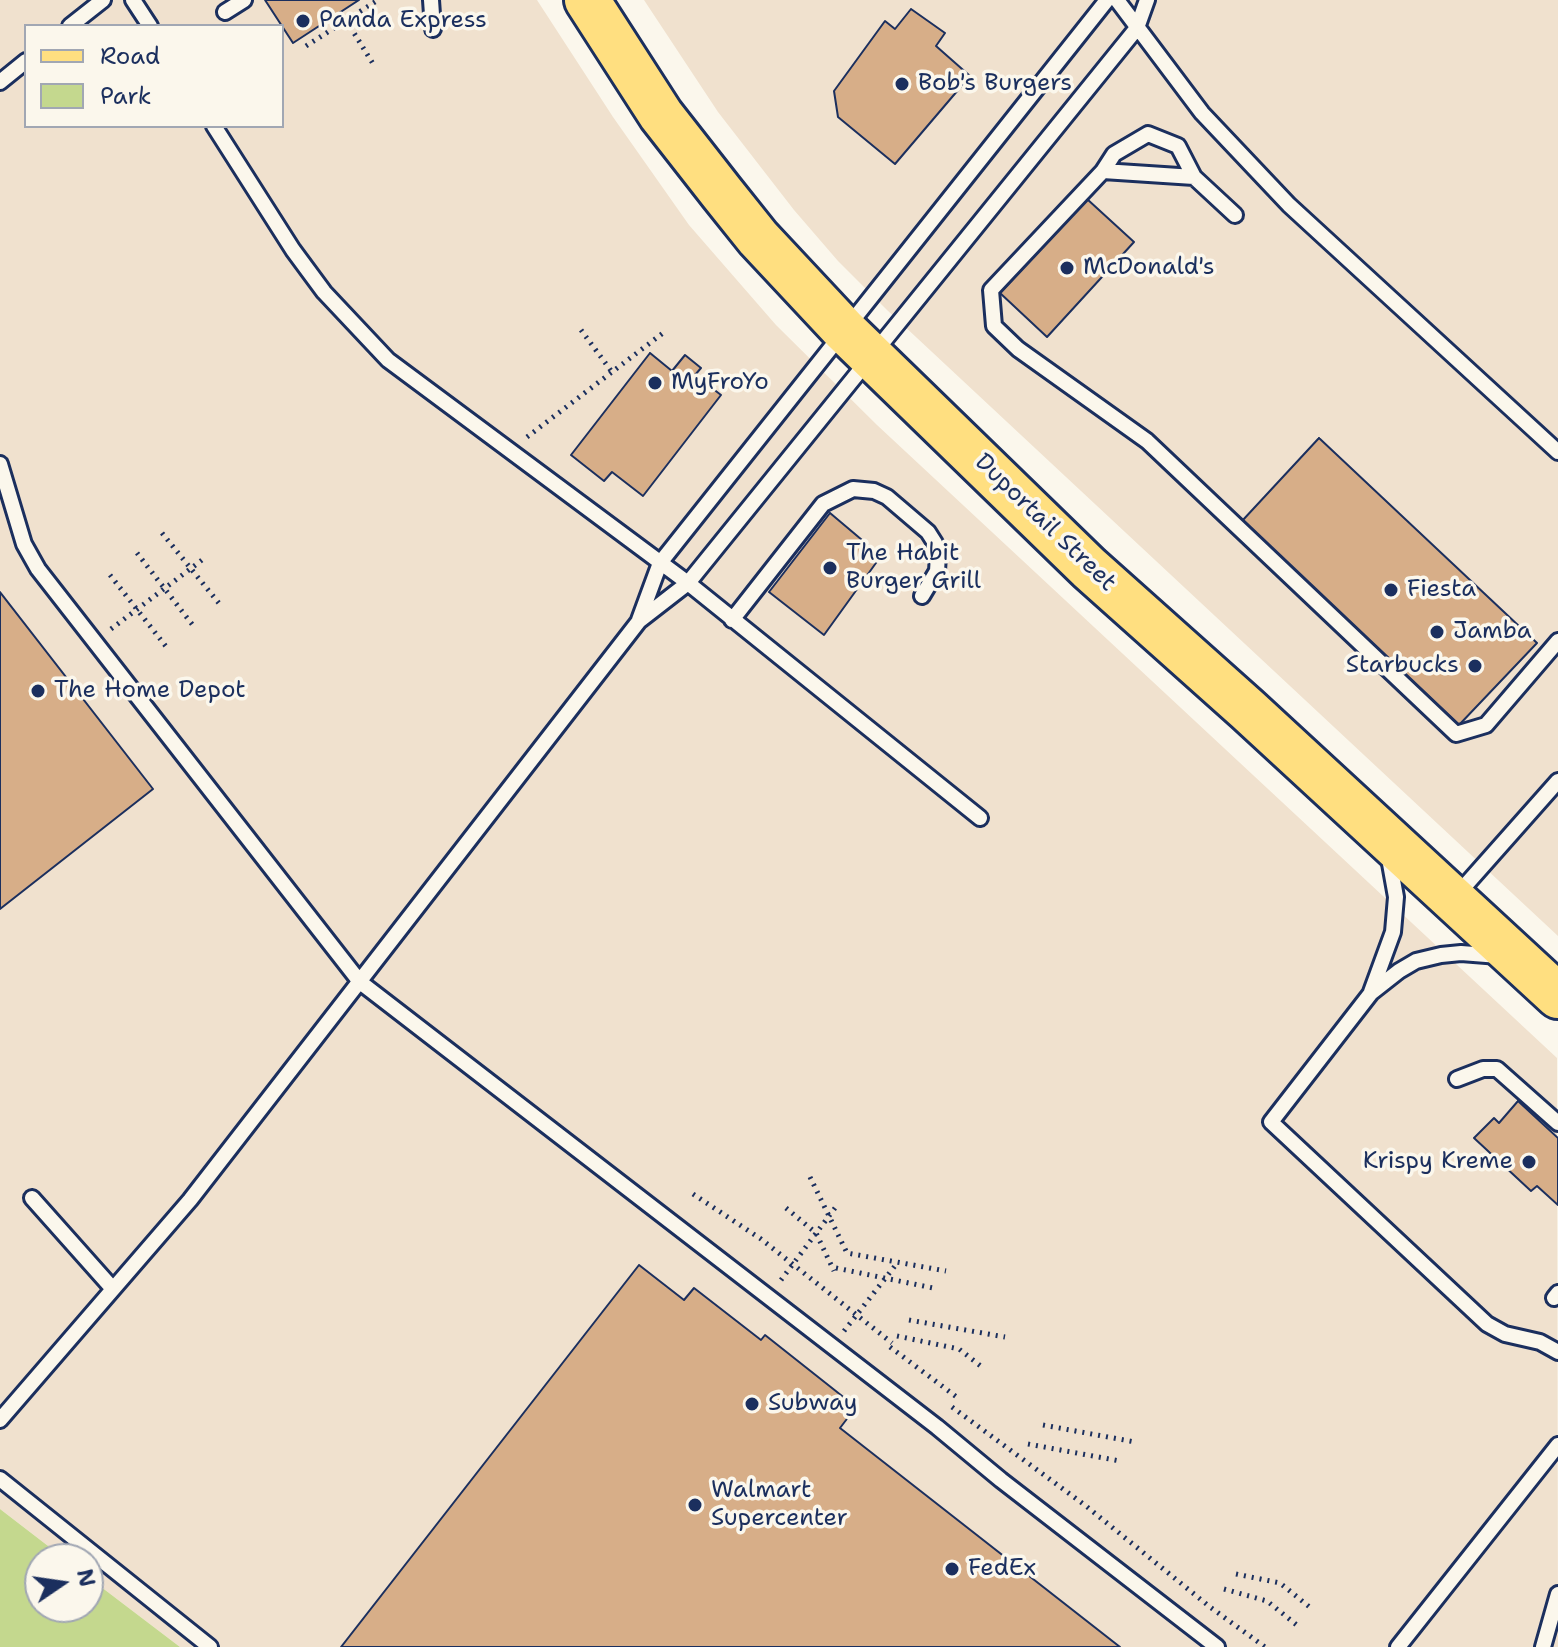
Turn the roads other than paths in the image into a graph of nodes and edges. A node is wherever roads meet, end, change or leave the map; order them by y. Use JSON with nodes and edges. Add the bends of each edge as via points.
{"nodes":[{"id":1,"x":103,"y":0,"type":"edge"},
{"id":2,"x":133,"y":0,"type":"edge"},
{"id":3,"x":244,"y":0,"type":"edge"},
{"id":4,"x":431,"y":0,"type":"edge"},
{"id":5,"x":587,"y":0,"type":"edge"},
{"id":6,"x":1107,"y":0,"type":"edge"},
{"id":7,"x":1117,"y":0,"type":"edge"},
{"id":8,"x":1147,"y":0,"type":"edge"},
{"id":9,"x":225,"y":12,"type":"dead end"},
{"id":10,"x":73,"y":24,"type":"edge"},
{"id":11,"x":149,"y":24,"type":"edge"},
{"id":12,"x":1137,"y":28,"type":"junction"},
{"id":13,"x":433,"y":29,"type":"dead end"},
{"id":14,"x":24,"y":63,"type":"edge"},
{"id":15,"x":0,"y":82,"type":"edge"},
{"id":16,"x":215,"y":128,"type":"edge"},
{"id":17,"x":1103,"y":171,"type":"junction"},
{"id":18,"x":1194,"y":177,"type":"junction"},
{"id":19,"x":1235,"y":215,"type":"dead end"},
{"id":20,"x":858,"y":343,"type":"junction"},
{"id":21,"x":1558,"y":452,"type":"edge"},
{"id":22,"x":0,"y":464,"type":"edge"},
{"id":23,"x":660,"y":563,"type":"junction"},
{"id":24,"x":688,"y":583,"type":"junction"},
{"id":25,"x":922,"y":596,"type":"dead end"},
{"id":26,"x":732,"y":620,"type":"junction"},
{"id":27,"x":639,"y":621,"type":"junction"},
{"id":28,"x":1558,"y":641,"type":"edge"},
{"id":29,"x":1558,"y":781,"type":"edge"},
{"id":30,"x":980,"y":818,"type":"dead end"},
{"id":31,"x":1385,"y":837,"type":"junction"},
{"id":32,"x":1453,"y":899,"type":"junction"},
{"id":33,"x":1518,"y":959,"type":"junction"},
{"id":34,"x":360,"y":982,"type":"junction"},
{"id":35,"x":1371,"y":993,"type":"junction"},
{"id":36,"x":1558,"y":996,"type":"edge"},
{"id":37,"x":1457,"y":1079,"type":"dead end"},
{"id":38,"x":1558,"y":1123,"type":"edge"},
{"id":39,"x":32,"y":1198,"type":"dead end"},
{"id":40,"x":113,"y":1289,"type":"junction"},
{"id":41,"x":1558,"y":1352,"type":"edge"},
{"id":42,"x":0,"y":1420,"type":"edge"},
{"id":43,"x":1558,"y":1445,"type":"edge"},
{"id":44,"x":0,"y":1479,"type":"edge"},
{"id":45,"x":1558,"y":1594,"type":"edge"},
{"id":46,"x":210,"y":1647,"type":"edge"},
{"id":47,"x":1217,"y":1647,"type":"edge"},
{"id":48,"x":1398,"y":1647,"type":"edge"},
{"id":49,"x":1543,"y":1647,"type":"edge"}],
"edges":[{"from":1,"to":10,"type":"lane"},
{"from":2,"to":11,"type":"lane"},
{"from":3,"to":9,"type":"lane"},
{"from":4,"to":13,"type":"lane"},
{"from":5,"to":20,"type":"main road","name":"Duportail Street","via":[[661,115],[713,182],[758,238]]},
{"from":6,"to":20,"type":"lane"},
{"from":7,"to":12,"type":"lane"},
{"from":8,"to":12,"type":"lane"},
{"from":12,"to":20,"type":"lane"},
{"from":12,"to":21,"type":"lane","via":[[1202,113],[1289,205]]},
{"from":14,"to":15,"type":"lane"},
{"from":16,"to":23,"type":"lane","via":[[324,292],[388,360]]},
{"from":17,"to":18,"type":"lane"},
{"from":17,"to":18,"type":"lane","via":[[1114,154],[1148,134],[1178,146]]},
{"from":17,"to":28,"type":"lane","via":[[991,290],[994,326],[1147,441],[1456,734],[1486,725]]},
{"from":18,"to":19,"type":"lane"},
{"from":20,"to":23,"type":"lane"},
{"from":20,"to":24,"type":"lane"},
{"from":20,"to":31,"type":"main road","name":"Duportail Street","via":[[1089,568]]},
{"from":22,"to":34,"type":"lane","via":[[30,557]]},
{"from":23,"to":24,"type":"lane"},
{"from":23,"to":27,"type":"lane"},
{"from":24,"to":26,"type":"lane"},
{"from":24,"to":27,"type":"lane"},
{"from":25,"to":26,"type":"lane","via":[[937,571],[935,543],[928,532],[887,497],[853,489],[823,504]]},
{"from":26,"to":30,"type":"lane"},
{"from":27,"to":34,"type":"lane"},
{"from":29,"to":32,"type":"lane"},
{"from":31,"to":32,"type":"main road","name":"Duportail Street"},
{"from":31,"to":35,"type":"lane","via":[[1395,915]]},
{"from":32,"to":33,"type":"main road","name":"Duportail Street"},
{"from":33,"to":35,"type":"lane","via":[[1461,953],[1432,957],[1399,971]]},
{"from":33,"to":36,"type":"main road","name":"Duportail Street"},
{"from":34,"to":40,"type":"lane","via":[[190,1200]]},
{"from":34,"to":47,"type":"lane"},
{"from":35,"to":41,"type":"lane","via":[[1271,1122],[1487,1324]]},
{"from":37,"to":38,"type":"lane","via":[[1497,1069]]},
{"from":39,"to":40,"type":"lane"},
{"from":40,"to":42,"type":"lane"},
{"from":43,"to":48,"type":"lane"},
{"from":44,"to":46,"type":"lane"},
{"from":45,"to":49,"type":"lane"}]}
